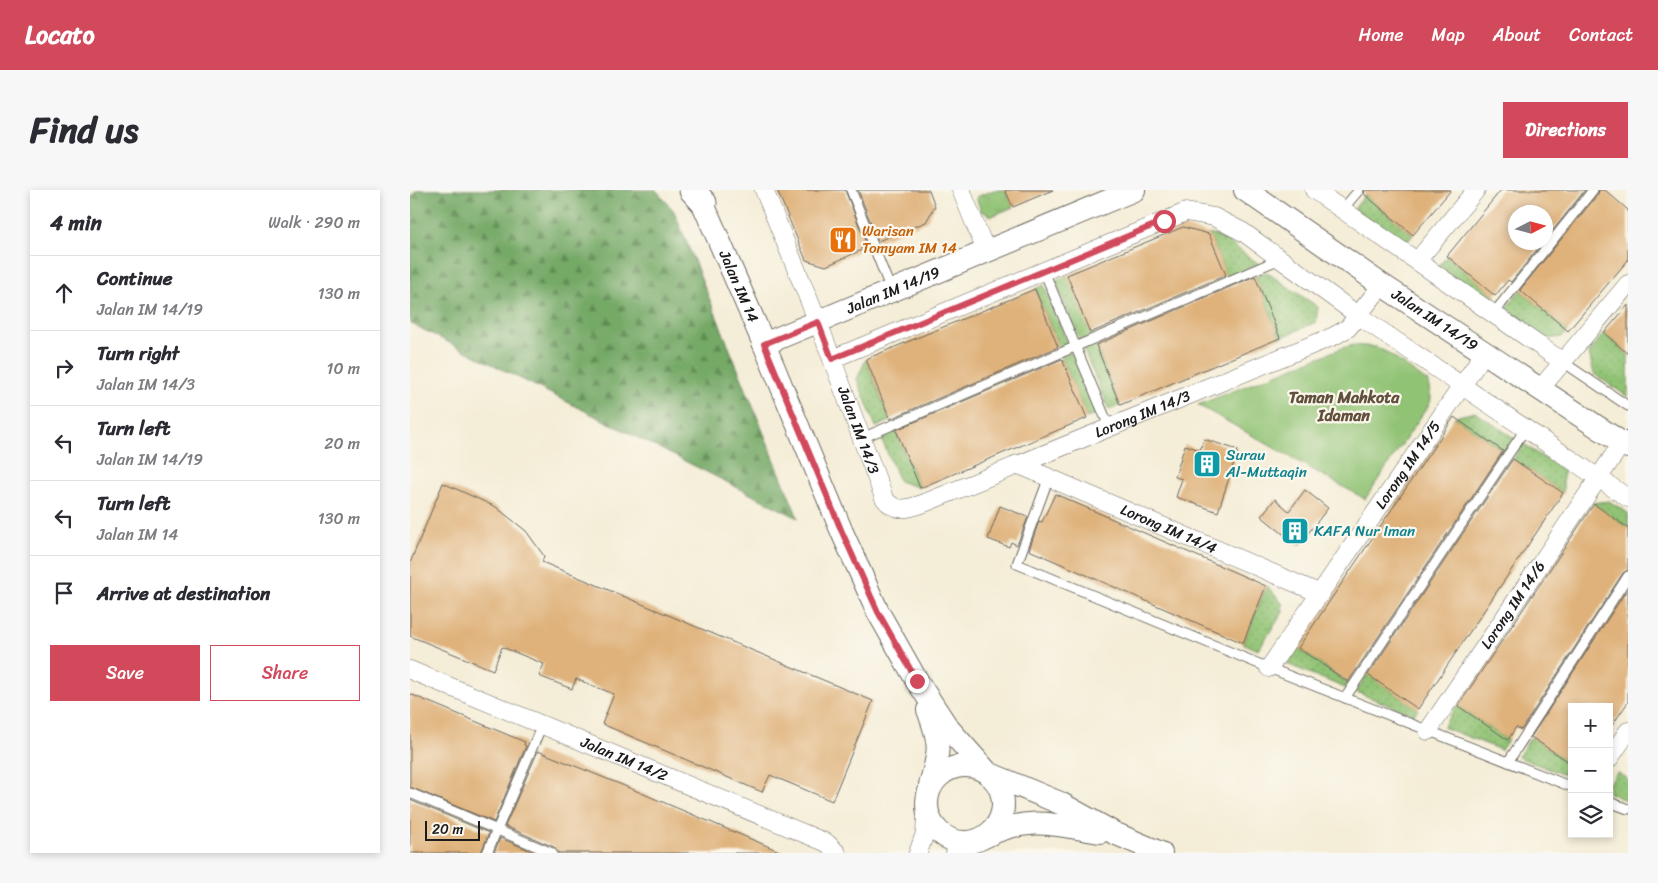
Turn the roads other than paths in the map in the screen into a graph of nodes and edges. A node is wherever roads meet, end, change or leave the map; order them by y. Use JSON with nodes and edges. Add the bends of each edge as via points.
{"nodes":[{"id":1,"x":764,"y":190,"type":"edge"},
{"id":2,"x":851,"y":190,"type":"edge"},
{"id":3,"x":961,"y":190,"type":"edge"},
{"id":4,"x":1134,"y":190,"type":"edge"},
{"id":5,"x":1247,"y":190,"type":"edge"},
{"id":6,"x":1314,"y":190,"type":"edge"},
{"id":7,"x":1359,"y":190,"type":"edge"},
{"id":8,"x":1476,"y":190,"type":"edge"},
{"id":9,"x":1593,"y":190,"type":"edge"},
{"id":10,"x":698,"y":194,"type":"edge"},
{"id":11,"x":1342,"y":210,"type":"junction"},
{"id":12,"x":986,"y":251,"type":"junction"},
{"id":13,"x":1280,"y":259,"type":"junction"},
{"id":14,"x":1417,"y":261,"type":"junction"},
{"id":15,"x":1044,"y":271,"type":"junction"},
{"id":16,"x":1628,"y":284,"type":"edge"},
{"id":17,"x":1382,"y":285,"type":"junction"},
{"id":18,"x":892,"y":291,"type":"junction"},
{"id":19,"x":1493,"y":314,"type":"junction"},
{"id":20,"x":1359,"y":316,"type":"junction"},
{"id":21,"x":818,"y":322,"type":"junction"},
{"id":22,"x":764,"y":344,"type":"junction"},
{"id":23,"x":1075,"y":346,"type":"junction"},
{"id":24,"x":1485,"y":352,"type":"junction"},
{"id":25,"x":832,"y":359,"type":"junction"},
{"id":26,"x":1563,"y":362,"type":"junction"},
{"id":27,"x":1462,"y":386,"type":"junction"},
{"id":28,"x":1540,"y":389,"type":"junction"},
{"id":29,"x":1628,"y":406,"type":"edge"},
{"id":30,"x":1526,"y":428,"type":"junction"},
{"id":31,"x":1110,"y":429,"type":"junction"},
{"id":32,"x":862,"y":438,"type":"junction"},
{"id":33,"x":1625,"y":445,"type":"edge"},
{"id":34,"x":1017,"y":464,"type":"junction"},
{"id":35,"x":1048,"y":477,"type":"junction"},
{"id":36,"x":1599,"y":478,"type":"junction"},
{"id":37,"x":1628,"y":498,"type":"edge"},
{"id":38,"x":922,"y":504,"type":"joint"},
{"id":39,"x":1628,"y":576,"type":"edge"},
{"id":40,"x":1320,"y":594,"type":"junction"},
{"id":41,"x":1269,"y":668,"type":"junction"},
{"id":42,"x":410,"y":670,"type":"edge"},
{"id":43,"x":917,"y":681,"type":"junction"},
{"id":44,"x":1345,"y":698,"type":"junction"},
{"id":45,"x":542,"y":725,"type":"junction"},
{"id":46,"x":1428,"y":731,"type":"junction"},
{"id":47,"x":1628,"y":731,"type":"edge"},
{"id":48,"x":1613,"y":753,"type":"edge"},
{"id":49,"x":1508,"y":762,"type":"junction"},
{"id":50,"x":988,"y":773,"type":"junction"},
{"id":51,"x":1568,"y":785,"type":"edge"},
{"id":52,"x":410,"y":793,"type":"edge"},
{"id":53,"x":927,"y":798,"type":"junction"},
{"id":54,"x":1613,"y":803,"type":"edge"},
{"id":55,"x":1628,"y":809,"type":"edge"},
{"id":56,"x":497,"y":830,"type":"junction"},
{"id":57,"x":1114,"y":833,"type":"junction"},
{"id":58,"x":986,"y":836,"type":"junction"},
{"id":59,"x":487,"y":853,"type":"edge"},
{"id":60,"x":552,"y":853,"type":"edge"},
{"id":61,"x":837,"y":853,"type":"edge"},
{"id":62,"x":918,"y":853,"type":"edge"},
{"id":63,"x":955,"y":853,"type":"edge"},
{"id":64,"x":1161,"y":853,"type":"edge"}],
"edges":[{"from":1,"to":21,"type":"street","name":"Jalan IM 14/3"},
{"from":2,"to":18,"type":"lane"},
{"from":3,"to":12,"type":"street"},
{"from":4,"to":12,"type":"street","name":"Jalan IM 14/19"},
{"from":5,"to":17,"type":"street","name":"Jalan IM 14/19"},
{"from":6,"to":11,"type":"street"},
{"from":7,"to":11,"type":"lane"},
{"from":8,"to":14,"type":"street"},
{"from":9,"to":19,"type":"lane"},
{"from":10,"to":22,"type":"street","name":"Jalan IM 14"},
{"from":11,"to":14,"type":"street"},
{"from":12,"to":18,"type":"street","name":"Jalan IM 14/19"},
{"from":13,"to":15,"type":"street","via":[[1243,232],[1214,217],[1186,212]]},
{"from":13,"to":20,"type":"street"},
{"from":13,"to":23,"type":"lane"},
{"from":14,"to":19,"type":"street"},
{"from":15,"to":23,"type":"lane"},
{"from":15,"to":25,"type":"street"},
{"from":16,"to":26,"type":"street"},
{"from":17,"to":20,"type":"street"},
{"from":17,"to":24,"type":"street","name":"Jalan IM 14/19"},
{"from":18,"to":21,"type":"street","name":"Jalan IM 14/19"},
{"from":19,"to":26,"type":"street"},
{"from":20,"to":27,"type":"street"},
{"from":20,"to":31,"type":"street","name":"Lorong IM 14/3","via":[[1348,328],[1328,339]]},
{"from":21,"to":22,"type":"street","name":"Jalan IM 14/19"},
{"from":21,"to":25,"type":"street","name":"Jalan IM 14/3"},
{"from":22,"to":43,"type":"street","name":"Jalan IM 14","via":[[878,612]]},
{"from":23,"to":31,"type":"lane"},
{"from":23,"to":32,"type":"lane"},
{"from":24,"to":27,"type":"street","name":"Lorong IM 14/5"},
{"from":24,"to":28,"type":"street","name":"Jalan IM 14/19"},
{"from":25,"to":32,"type":"street","name":"Jalan IM 14/3"},
{"from":26,"to":28,"type":"street"},
{"from":26,"to":29,"type":"lane"},
{"from":27,"to":30,"type":"street"},
{"from":27,"to":40,"type":"street","name":"Lorong IM 14/5"},
{"from":28,"to":33,"type":"street","name":"Jalan IM 14/19"},
{"from":30,"to":36,"type":"street"},
{"from":30,"to":44,"type":"lane"},
{"from":31,"to":34,"type":"street","name":"Lorong IM 14/3"},
{"from":32,"to":38,"type":"street","name":"Jalan IM 14/3","via":[[889,505],[908,508]]},
{"from":33,"to":36,"type":"street","name":"Lorong IM 14/6"},
{"from":34,"to":35,"type":"street","name":"Lorong IM 14/4"},
{"from":34,"to":38,"type":"street","name":"Lorong IM 14/3"},
{"from":35,"to":40,"type":"street","name":"Lorong IM 14/4"},
{"from":35,"to":41,"type":"lane","via":[[1018,564]]},
{"from":36,"to":37,"type":"street"},
{"from":36,"to":46,"type":"street","name":"Lorong IM 14/6"},
{"from":39,"to":49,"type":"lane"},
{"from":40,"to":41,"type":"street","name":"Lorong IM 14/5"},
{"from":41,"to":44,"type":"lane"},
{"from":42,"to":45,"type":"street","name":"Jalan IM 14/2"},
{"from":43,"to":50,"type":"street","name":"Jalan IM 14","via":[[948,728]]},
{"from":43,"to":53,"type":"street","name":"Jalan IM 14","via":[[933,722],[938,748]]},
{"from":44,"to":46,"type":"lane"},
{"from":45,"to":56,"type":"lane"},
{"from":45,"to":61,"type":"street","name":"Jalan IM 14/2","via":[[827,843]]},
{"from":46,"to":49,"type":"lane"},
{"from":47,"to":48,"type":"street"},
{"from":49,"to":51,"type":"lane"},
{"from":50,"to":53,"type":"street","via":[[963,765],[951,768],[931,785]]},
{"from":50,"to":57,"type":"street","via":[[1060,803]]},
{"from":50,"to":58,"type":"street","via":[[997,782],[1004,805],[1001,818]]},
{"from":52,"to":56,"type":"lane"},
{"from":53,"to":58,"type":"street","via":[[927,811],[932,823],[950,840],[974,841]]},
{"from":53,"to":62,"type":"street","via":[[926,823]]},
{"from":54,"to":55,"type":"lane"},
{"from":56,"to":59,"type":"lane"},
{"from":56,"to":60,"type":"lane"},
{"from":57,"to":58,"type":"street","via":[[1037,823],[1003,829]]},
{"from":57,"to":64,"type":"street"},
{"from":58,"to":63,"type":"street"}]}
